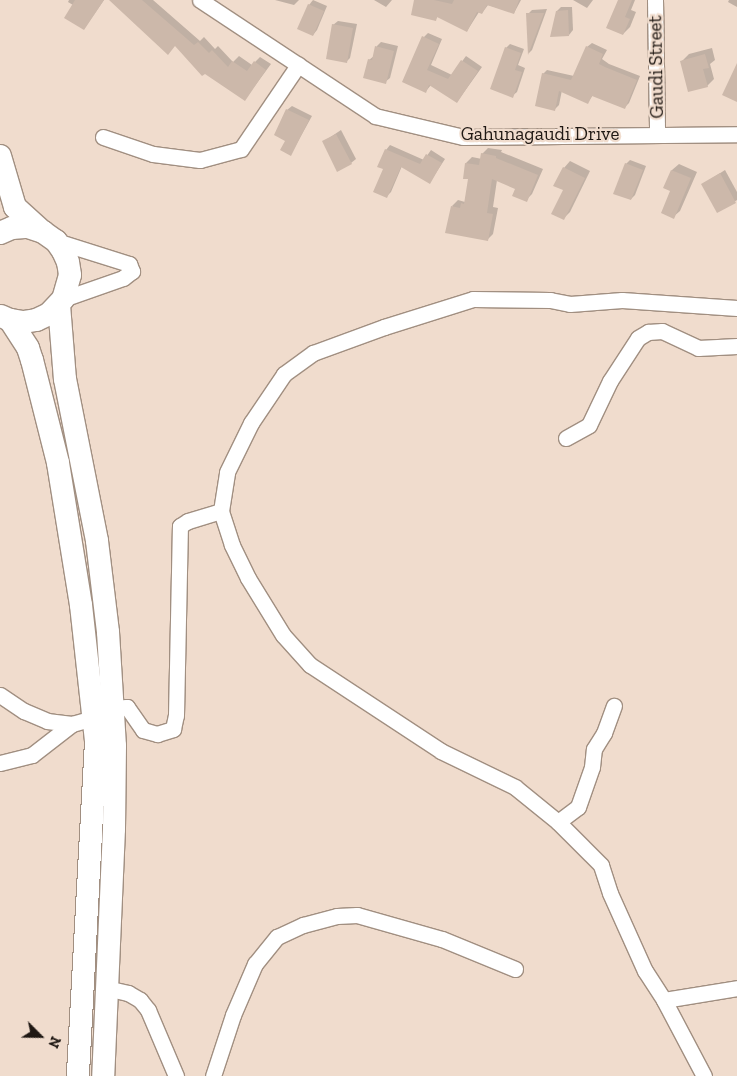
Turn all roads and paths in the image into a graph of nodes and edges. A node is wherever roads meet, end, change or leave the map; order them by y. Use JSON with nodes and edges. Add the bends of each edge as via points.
{"nodes":[{"id":1,"x":200,"y":0,"type":"edge"},
{"id":2,"x":655,"y":0,"type":"edge"},
{"id":3,"x":298,"y":65,"type":"junction"},
{"id":4,"x":657,"y":134,"type":"junction"},
{"id":5,"x":737,"y":134,"type":"edge"},
{"id":6,"x":103,"y":137,"type":"dead end"},
{"id":7,"x":0,"y":156,"type":"edge"},
{"id":8,"x":0,"y":233,"type":"edge"},
{"id":9,"x":49,"y":236,"type":"junction"},
{"id":10,"x":61,"y":302,"type":"junction"},
{"id":11,"x":737,"y":308,"type":"edge"},
{"id":12,"x":5,"y":318,"type":"edge"},
{"id":13,"x":737,"y":346,"type":"edge"},
{"id":14,"x":566,"y":438,"type":"dead end"},
{"id":15,"x":221,"y":511,"type":"junction"},
{"id":16,"x":0,"y":695,"type":"edge"},
{"id":17,"x":614,"y":706,"type":"dead end"},
{"id":18,"x":93,"y":717,"type":"junction"},
{"id":19,"x":0,"y":763,"type":"edge"},
{"id":20,"x":558,"y":822,"type":"junction"},
{"id":21,"x":516,"y":969,"type":"dead end"},
{"id":22,"x":106,"y":988,"type":"junction"},
{"id":23,"x":737,"y":988,"type":"edge"},
{"id":24,"x":664,"y":1000,"type":"junction"},
{"id":25,"x":78,"y":1076,"type":"edge"},
{"id":26,"x":103,"y":1076,"type":"edge"},
{"id":27,"x":176,"y":1076,"type":"edge"},
{"id":28,"x":213,"y":1076,"type":"edge"},
{"id":29,"x":704,"y":1076,"type":"edge"}],
"edges":[{"from":1,"to":3,"type":"street","name":"Gahunagaudi Drive"},
{"from":2,"to":4,"type":"street","name":"Gaudi Street"},
{"from":3,"to":4,"type":"street","name":"Gahunagaudi Drive","via":[[375,116],[463,137]]},
{"from":3,"to":6,"type":"street","via":[[241,149],[200,160],[153,154]]},
{"from":4,"to":5,"type":"street","name":"Gahunagaudi Drive"},
{"from":7,"to":9,"type":"main road","via":[[15,207]]},
{"from":8,"to":9,"type":"main road","via":[[28,227]]},
{"from":9,"to":10,"type":"main road","via":[[68,262],[68,287]]},
{"from":9,"to":10,"type":"street","via":[[129,264],[132,271],[123,278]]},
{"from":10,"to":12,"type":"main road","via":[[49,314],[36,320],[23,322]]},
{"from":10,"to":18,"type":"main road","via":[[65,379],[97,542],[108,632]]},
{"from":11,"to":15,"type":"street","via":[[622,300],[570,304],[550,300],[473,299],[313,353],[284,374],[251,423],[228,472]]},
{"from":12,"to":18,"type":"main road","via":[[28,348],[58,463],[81,605]]},
{"from":13,"to":14,"type":"street","via":[[698,348],[662,332],[648,332],[638,338],[610,381],[589,426]]},
{"from":15,"to":18,"type":"street","via":[[180,526],[176,715],[173,729],[157,734],[143,730],[127,707]]},
{"from":15,"to":20,"type":"street","via":[[232,545],[248,578],[283,634],[310,665],[441,751],[515,787]]},
{"from":16,"to":18,"type":"street","via":[[47,720]]},
{"from":17,"to":20,"type":"street","via":[[594,749],[588,783],[578,807]]},
{"from":18,"to":19,"type":"street","via":[[32,755]]},
{"from":18,"to":22,"type":"main road","via":[[114,829]]},
{"from":18,"to":25,"type":"main road","via":[[96,741]]},
{"from":20,"to":24,"type":"street","via":[[602,865],[610,892],[645,972]]},
{"from":21,"to":28,"type":"street","via":[[442,939],[357,915],[336,916],[303,925],[277,937],[255,964],[233,1015]]},
{"from":22,"to":26,"type":"main road"},
{"from":22,"to":27,"type":"street","via":[[128,993],[148,1010]]},
{"from":23,"to":24,"type":"street"},
{"from":24,"to":29,"type":"street"}]}
